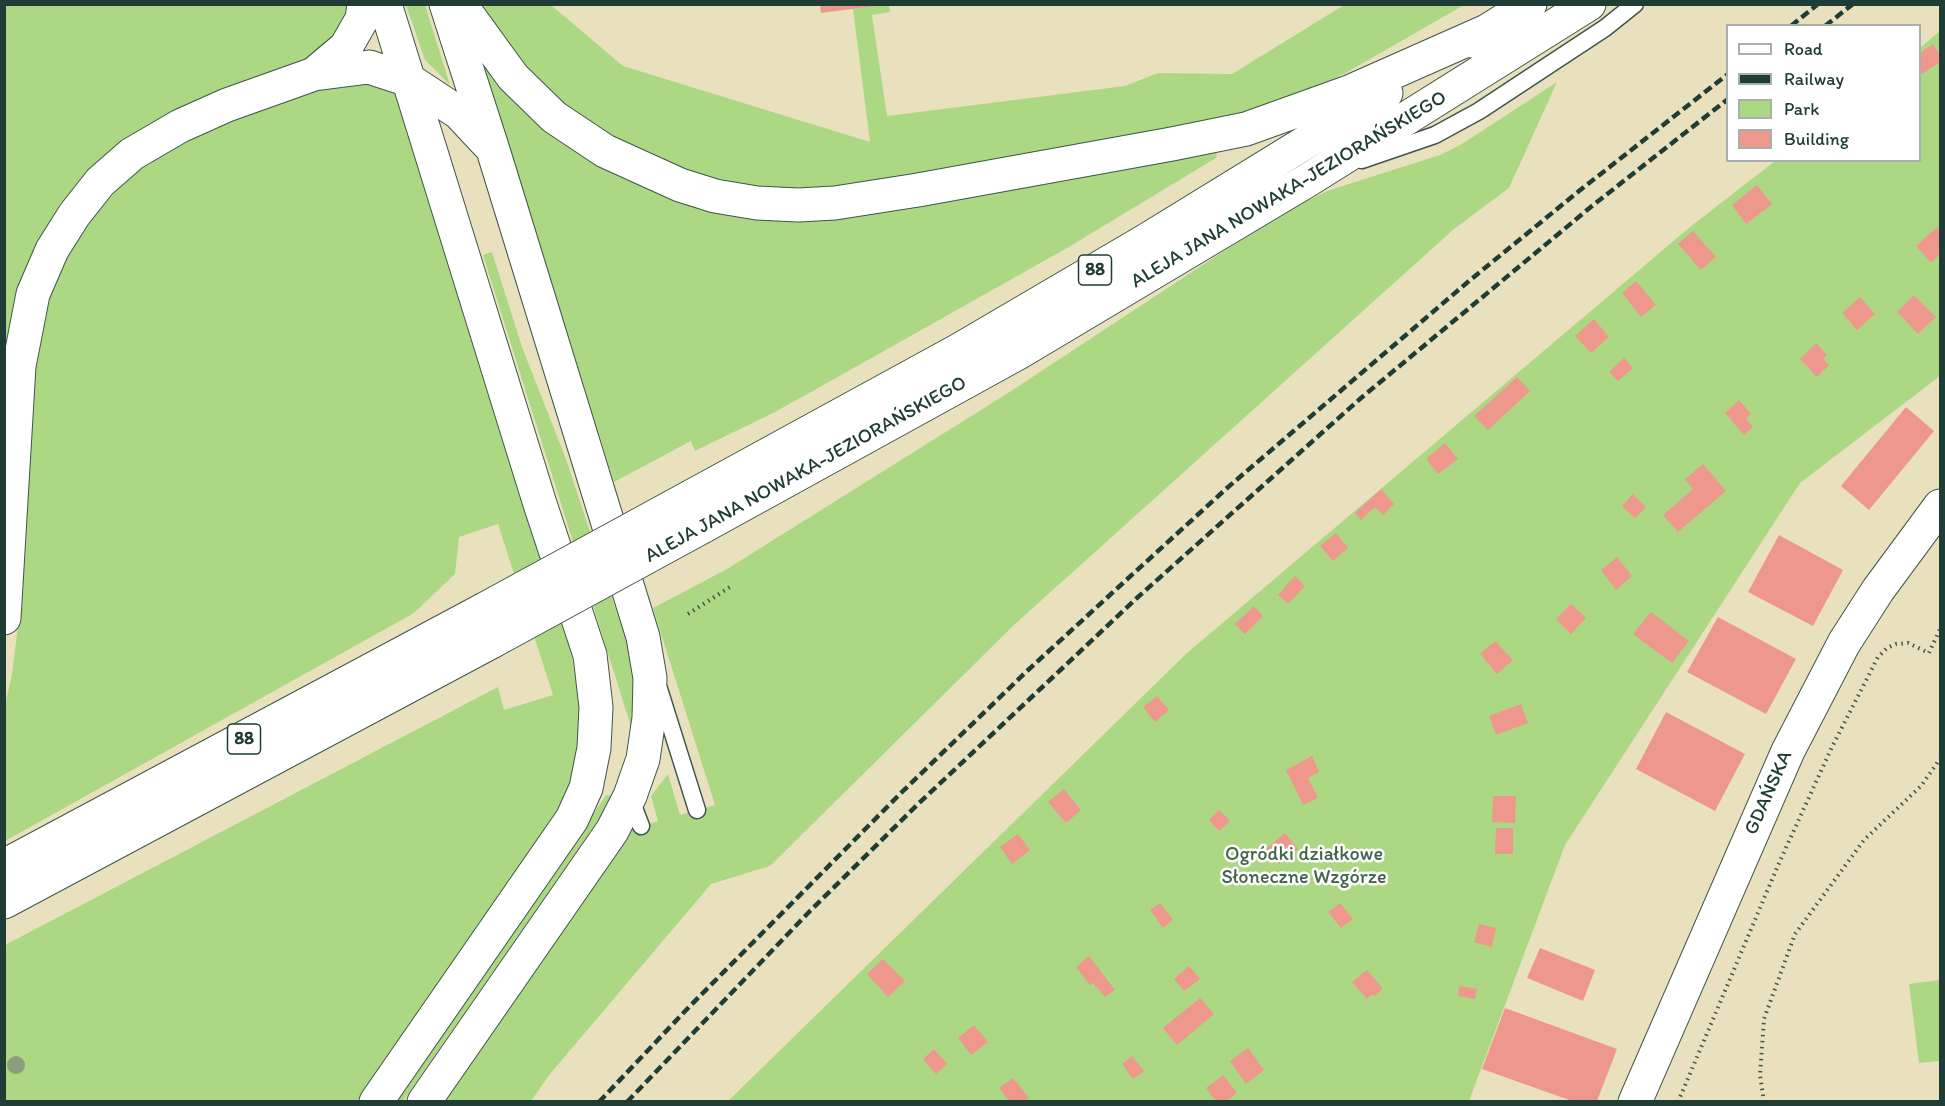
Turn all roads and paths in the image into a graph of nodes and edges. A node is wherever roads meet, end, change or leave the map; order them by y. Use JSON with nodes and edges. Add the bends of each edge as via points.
{"nodes":[{"id":1,"x":364,"y":4,"type":"edge"},
{"id":2,"x":385,"y":4,"type":"edge"},
{"id":3,"x":446,"y":4,"type":"edge"},
{"id":4,"x":460,"y":4,"type":"edge"},
{"id":5,"x":1530,"y":4,"type":"edge"},
{"id":6,"x":1589,"y":4,"type":"edge"},
{"id":7,"x":1635,"y":4,"type":"edge"},
{"id":8,"x":1489,"y":30,"type":"junction"},
{"id":9,"x":314,"y":74,"type":"junction"},
{"id":10,"x":409,"y":80,"type":"junction"},
{"id":11,"x":493,"y":150,"type":"junction"},
{"id":12,"x":1308,"y":180,"type":"junction"},
{"id":13,"x":1941,"y":506,"type":"edge"},
{"id":14,"x":730,"y":587,"type":"dead end"},
{"id":15,"x":688,"y":614,"type":"dead end"},
{"id":16,"x":4,"y":618,"type":"edge"},
{"id":17,"x":1941,"y":629,"type":"edge"},
{"id":18,"x":643,"y":637,"type":"junction"},
{"id":19,"x":1941,"y":759,"type":"edge"},
{"id":20,"x":697,"y":810,"type":"dead end"},
{"id":21,"x":74,"y":864,"type":"junction"},
{"id":22,"x":4,"y":866,"type":"edge"},
{"id":23,"x":4,"y":902,"type":"edge"},
{"id":24,"x":4,"y":912,"type":"edge"},
{"id":25,"x":376,"y":1101,"type":"edge"},
{"id":26,"x":424,"y":1101,"type":"edge"},
{"id":27,"x":1635,"y":1101,"type":"edge"},
{"id":28,"x":1678,"y":1101,"type":"edge"},
{"id":29,"x":1764,"y":1101,"type":"edge"}],
"edges":[{"from":1,"to":9,"type":"main road","via":[[362,19],[346,47]]},
{"from":2,"to":10,"type":"main road"},
{"from":3,"to":11,"type":"main road"},
{"from":4,"to":8,"type":"main road","via":[[513,77],[554,117],[605,151],[680,185],[715,196],[798,205],[918,190],[1246,129],[1349,92]]},
{"from":5,"to":8,"type":"main road","name":"ALEJA JANA NOWAKA-JEZIORAŃSKIEGO","number":"88"},
{"from":6,"to":12,"type":"main road","name":"ALEJA JANA NOWAKA-JEZIORAŃSKIEGO","number":"88"},
{"from":7,"to":12,"type":"lane","via":[[1479,111],[1436,135]]},
{"from":8,"to":22,"type":"main road","name":"ALEJA JANA NOWAKA-JEZIORAŃSKIEGO","number":"88","bridge":true,"via":[[959,350]]},
{"from":9,"to":10,"type":"main road","via":[[369,67]]},
{"from":9,"to":16,"type":"main road","via":[[227,105],[132,154],[100,182],[52,250],[33,294],[19,366]]},
{"from":10,"to":11,"type":"main road","via":[[459,113]]},
{"from":10,"to":25,"type":"main road","via":[[590,655],[596,707],[594,748],[586,788],[572,819]]},
{"from":11,"to":18,"type":"main road"},
{"from":12,"to":21,"type":"main road","name":"ALEJA JANA NOWAKA-JEZIORAŃSKIEGO","number":"88","bridge":true,"via":[[1018,353],[493,641]]},
{"from":13,"to":27,"type":"main road","name":"GDAŃSKA","via":[[1844,643],[1788,751]]},
{"from":14,"to":15,"type":"path"},
{"from":17,"to":28,"type":"path","via":[[1929,653],[1908,644],[1896,644],[1878,657],[1779,862]]},
{"from":18,"to":20,"type":"lane"},
{"from":18,"to":26,"type":"main road","via":[[650,678],[649,718],[635,811],[612,831]]},
{"from":19,"to":29,"type":"path","via":[[1921,786],[1864,840],[1795,934],[1764,1019],[1760,1075]]},
{"from":21,"to":23,"type":"main road","name":"ALEJA JANA NOWAKA-JEZIORAŃSKIEGO","number":"88"},
{"from":21,"to":24,"type":"main road"}]}
